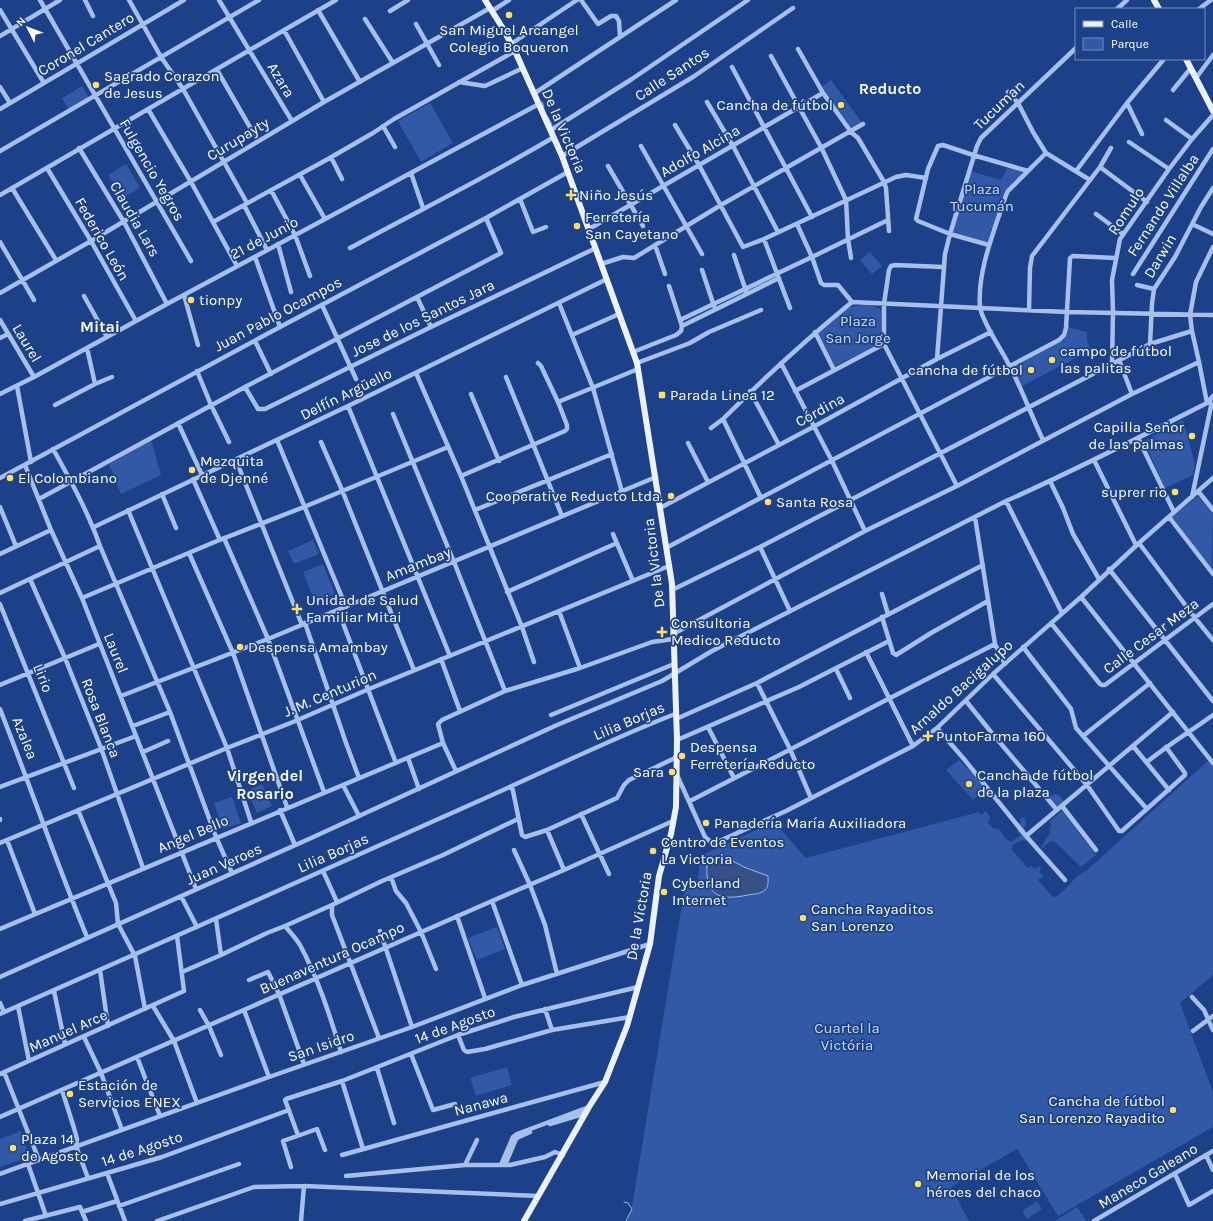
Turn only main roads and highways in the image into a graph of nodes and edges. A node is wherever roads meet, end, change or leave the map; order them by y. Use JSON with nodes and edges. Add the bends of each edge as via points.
{"nodes":[{"id":1,"x":485,"y":0,"type":"edge"},
{"id":2,"x":1187,"y":60,"type":"edge"},
{"id":3,"x":1213,"y":110,"type":"edge"},
{"id":4,"x":524,"y":1221,"type":"edge"}],
"edges":[{"from":1,"to":4,"type":"main road","name":"De la Victoria","via":[[523,68],[562,156],[638,366],[672,590],[679,786],[674,821],[659,876],[650,944],[630,1017],[605,1082]]},
{"from":2,"to":3,"type":"main road"}]}
